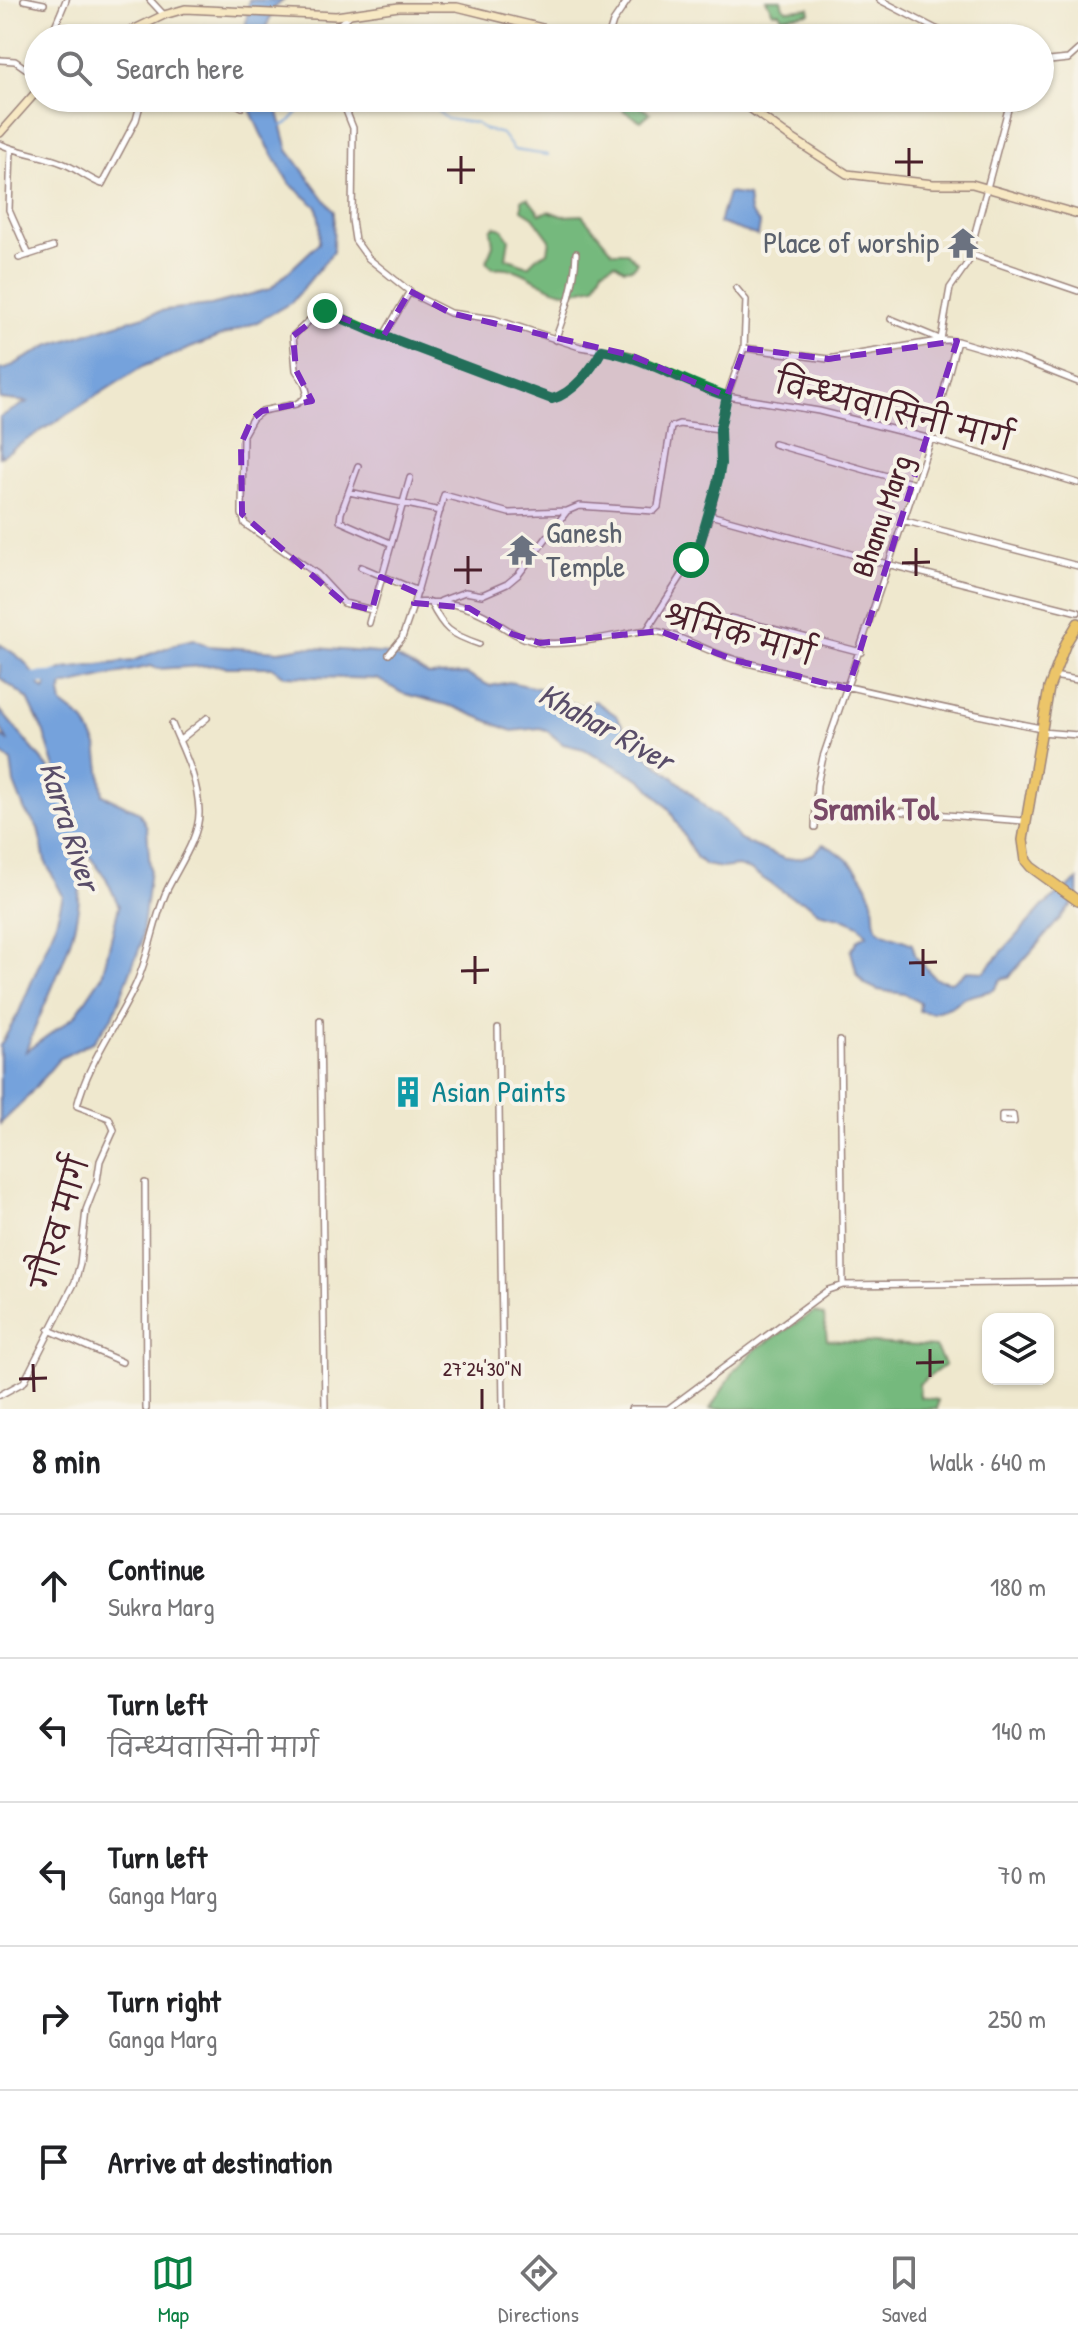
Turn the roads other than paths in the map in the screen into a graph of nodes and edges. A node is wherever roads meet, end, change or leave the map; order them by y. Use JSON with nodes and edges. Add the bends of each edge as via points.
{"nodes":[{"id":1,"x":24,"y":0,"type":"edge"},
{"id":2,"x":66,"y":0,"type":"edge"},
{"id":3,"x":150,"y":0,"type":"edge"},
{"id":4,"x":628,"y":0,"type":"edge"},
{"id":5,"x":880,"y":0,"type":"edge"},
{"id":6,"x":44,"y":4,"type":"dead end"},
{"id":7,"x":164,"y":15,"type":"junction"},
{"id":8,"x":350,"y":15,"type":"junction"},
{"id":9,"x":56,"y":24,"type":"edge"},
{"id":10,"x":145,"y":24,"type":"edge"},
{"id":11,"x":340,"y":24,"type":"edge"},
{"id":12,"x":526,"y":24,"type":"edge"},
{"id":13,"x":612,"y":24,"type":"edge"},
{"id":14,"x":926,"y":24,"type":"edge"},
{"id":15,"x":1078,"y":50,"type":"edge"},
{"id":16,"x":1076,"y":57,"type":"edge"},
{"id":17,"x":0,"y":60,"type":"edge"},
{"id":18,"x":1054,"y":60,"type":"edge"},
{"id":19,"x":24,"y":67,"type":"edge"},
{"id":20,"x":24,"y":106,"type":"edge"},
{"id":21,"x":138,"y":112,"type":"edge"},
{"id":22,"x":347,"y":112,"type":"edge"},
{"id":23,"x":755,"y":112,"type":"edge"},
{"id":24,"x":1007,"y":112,"type":"edge"},
{"id":25,"x":0,"y":133,"type":"edge"},
{"id":26,"x":0,"y":144,"type":"edge"},
{"id":27,"x":11,"y":149,"type":"junction"},
{"id":28,"x":987,"y":187,"type":"junction"},
{"id":29,"x":1078,"y":214,"type":"edge"},
{"id":30,"x":53,"y":247,"type":"dead end"},
{"id":31,"x":576,"y":253,"type":"dead end"},
{"id":32,"x":29,"y":255,"type":"junction"},
{"id":33,"x":973,"y":255,"type":"junction"},
{"id":34,"x":19,"y":258,"type":"dead end"},
{"id":35,"x":736,"y":288,"type":"dead end"},
{"id":36,"x":410,"y":291,"type":"junction"},
{"id":37,"x":1078,"y":291,"type":"edge"},
{"id":38,"x":891,"y":319,"type":"dead end"},
{"id":39,"x":384,"y":335,"type":"junction"},
{"id":40,"x":555,"y":340,"type":"junction"},
{"id":41,"x":943,"y":340,"type":"junction"},
{"id":42,"x":957,"y":341,"type":"junction"},
{"id":43,"x":744,"y":348,"type":"junction"},
{"id":44,"x":602,"y":350,"type":"junction"},
{"id":45,"x":1078,"y":382,"type":"edge"},
{"id":46,"x":727,"y":396,"type":"junction"},
{"id":47,"x":720,"y":429,"type":"junction"},
{"id":48,"x":931,"y":439,"type":"junction"},
{"id":49,"x":774,"y":444,"type":"dead end"},
{"id":50,"x":358,"y":466,"type":"dead end"},
{"id":51,"x":410,"y":478,"type":"dead end"},
{"id":52,"x":1078,"y":483,"type":"edge"},
{"id":53,"x":915,"y":484,"type":"junction"},
{"id":54,"x":349,"y":492,"type":"junction"},
{"id":55,"x":402,"y":503,"type":"junction"},
{"id":56,"x":440,"y":511,"type":"junction"},
{"id":57,"x":567,"y":511,"type":"junction"},
{"id":58,"x":710,"y":515,"type":"junction"},
{"id":59,"x":902,"y":520,"type":"junction"},
{"id":60,"x":390,"y":543,"type":"junction"},
{"id":61,"x":887,"y":564,"type":"junction"},
{"id":62,"x":1078,"y":566,"type":"edge"},
{"id":63,"x":361,"y":567,"type":"dead end"},
{"id":64,"x":381,"y":577,"type":"junction"},
{"id":65,"x":418,"y":591,"type":"junction"},
{"id":66,"x":440,"y":601,"type":"junction"},
{"id":67,"x":430,"y":602,"type":"junction"},
{"id":68,"x":414,"y":603,"type":"junction"},
{"id":69,"x":372,"y":610,"type":"junction"},
{"id":70,"x":1078,"y":612,"type":"edge"},
{"id":71,"x":731,"y":618,"type":"dead end"},
{"id":72,"x":369,"y":623,"type":"dead end"},
{"id":73,"x":1078,"y":623,"type":"edge"},
{"id":74,"x":647,"y":630,"type":"junction"},
{"id":75,"x":479,"y":644,"type":"dead end"},
{"id":76,"x":861,"y":652,"type":"junction"},
{"id":77,"x":389,"y":654,"type":"dead end"},
{"id":78,"x":1053,"y":676,"type":"junction"},
{"id":79,"x":1078,"y":680,"type":"edge"},
{"id":80,"x":848,"y":689,"type":"junction"},
{"id":81,"x":207,"y":718,"type":"dead end"},
{"id":82,"x":172,"y":724,"type":"dead end"},
{"id":83,"x":1041,"y":730,"type":"junction"},
{"id":84,"x":1078,"y":735,"type":"edge"},
{"id":85,"x":180,"y":740,"type":"junction"},
{"id":86,"x":895,"y":811,"type":"dead end"},
{"id":87,"x":1024,"y":821,"type":"junction"},
{"id":88,"x":815,"y":827,"type":"dead end"},
{"id":89,"x":1078,"y":901,"type":"edge"},
{"id":90,"x":320,"y":1021,"type":"dead end"},
{"id":91,"x":498,"y":1028,"type":"dead end"},
{"id":92,"x":840,"y":1041,"type":"dead end"},
{"id":93,"x":145,"y":1183,"type":"dead end"},
{"id":94,"x":1078,"y":1282,"type":"edge"},
{"id":95,"x":843,"y":1285,"type":"junction"},
{"id":96,"x":49,"y":1330,"type":"junction"},
{"id":97,"x":122,"y":1362,"type":"dead end"},
{"id":98,"x":0,"y":1395,"type":"edge"},
{"id":99,"x":146,"y":1409,"type":"edge"},
{"id":100,"x":325,"y":1409,"type":"edge"},
{"id":101,"x":503,"y":1409,"type":"edge"},
{"id":102,"x":631,"y":1409,"type":"edge"},
{"id":103,"x":668,"y":1409,"type":"edge"}],
"edges":[{"from":1,"to":6,"type":"street"},
{"from":2,"to":9,"type":"street"},
{"from":3,"to":7,"type":"street"},
{"from":4,"to":13,"type":"street"},
{"from":5,"to":14,"type":"street"},
{"from":7,"to":8,"type":"main road","via":[[185,9]]},
{"from":7,"to":10,"type":"main road"},
{"from":8,"to":11,"type":"street"},
{"from":8,"to":12,"type":"main road","via":[[399,7],[457,7]]},
{"from":15,"to":16,"type":"street"},
{"from":16,"to":18,"type":"street"},
{"from":17,"to":19,"type":"street"},
{"from":20,"to":25,"type":"main road"},
{"from":21,"to":27,"type":"street","via":[[102,184],[64,164]]},
{"from":22,"to":36,"type":"street","name":"विन्ध्यवासिनी मार्ग","via":[[353,128],[355,240],[368,258]]},
{"from":23,"to":28,"type":"main road","via":[[847,174]]},
{"from":24,"to":28,"type":"street"},
{"from":26,"to":27,"type":"street"},
{"from":27,"to":32,"type":"street","via":[[9,210]]},
{"from":28,"to":29,"type":"main road"},
{"from":28,"to":33,"type":"street"},
{"from":30,"to":32,"type":"street"},
{"from":31,"to":40,"type":"street","via":[[569,302]]},
{"from":32,"to":34,"type":"street"},
{"from":33,"to":37,"type":"street"},
{"from":33,"to":41,"type":"street","via":[[950,288]]},
{"from":35,"to":43,"type":"street","via":[[746,300]]},
{"from":36,"to":39,"type":"street"},
{"from":36,"to":40,"type":"street","name":"विन्ध्यवासिनी मार्ग","via":[[450,313],[494,319]]},
{"from":38,"to":41,"type":"street"},
{"from":39,"to":44,"type":"street","via":[[552,399],[570,390]]},
{"from":39,"to":69,"type":"street","via":[[325,311],[315,315],[293,336],[296,370],[306,386],[304,399],[262,411],[243,435],[245,524],[317,574],[344,603]]},
{"from":40,"to":44,"type":"street","name":"विन्ध्यवासिनी मार्ग"},
{"from":41,"to":42,"type":"street"},
{"from":41,"to":43,"type":"street","via":[[828,359]]},
{"from":42,"to":45,"type":"street"},
{"from":42,"to":48,"type":"street","name":"Bhanu Marg"},
{"from":43,"to":46,"type":"street"},
{"from":44,"to":46,"type":"street","name":"विन्ध्यवासिनी मार्ग","via":[[630,355]]},
{"from":46,"to":47,"type":"street"},
{"from":46,"to":48,"type":"street","name":"विन्ध्यवासिनी मार्ग","via":[[819,411]]},
{"from":47,"to":57,"type":"street","via":[[671,427],[654,511],[579,506]]},
{"from":47,"to":58,"type":"street","via":[[721,464]]},
{"from":48,"to":52,"type":"street","name":"विन्ध्यवासिनी मार्ग"},
{"from":48,"to":53,"type":"street","name":"Bhanu Marg"},
{"from":49,"to":53,"type":"street"},
{"from":50,"to":54,"type":"street"},
{"from":51,"to":55,"type":"street"},
{"from":53,"to":59,"type":"street","name":"Bhanu Marg"},
{"from":54,"to":55,"type":"street"},
{"from":54,"to":60,"type":"street","via":[[340,521]]},
{"from":55,"to":56,"type":"street"},
{"from":55,"to":60,"type":"street"},
{"from":56,"to":57,"type":"street","via":[[444,495],[509,513]]},
{"from":56,"to":65,"type":"street"},
{"from":57,"to":66,"type":"street","via":[[507,584],[482,595],[465,592]]},
{"from":58,"to":61,"type":"street"},
{"from":58,"to":74,"type":"street","via":[[698,550]]},
{"from":59,"to":61,"type":"street","name":"Bhanu Marg"},
{"from":59,"to":62,"type":"street"},
{"from":60,"to":64,"type":"street"},
{"from":61,"to":70,"type":"street"},
{"from":61,"to":76,"type":"street","name":"Bhanu Marg"},
{"from":63,"to":64,"type":"street"},
{"from":64,"to":65,"type":"street"},
{"from":64,"to":69,"type":"street"},
{"from":65,"to":68,"type":"street"},
{"from":66,"to":67,"type":"street","name":"श्रमिक मार्ग"},
{"from":66,"to":74,"type":"street","name":"श्रमिक मार्ग","via":[[469,608],[512,634],[540,643]]},
{"from":67,"to":68,"type":"street","name":"श्रमिक मार्ग"},
{"from":67,"to":75,"type":"street","via":[[454,635]]},
{"from":68,"to":77,"type":"street","via":[[402,638]]},
{"from":69,"to":72,"type":"street"},
{"from":71,"to":76,"type":"street"},
{"from":73,"to":78,"type":"highway"},
{"from":74,"to":80,"type":"street","name":"श्रमिक मार्ग","via":[[734,660]]},
{"from":76,"to":80,"type":"street","name":"Bhanu Marg"},
{"from":78,"to":79,"type":"street"},
{"from":78,"to":83,"type":"highway"},
{"from":80,"to":83,"type":"street","name":"श्रमिक मार्ग"},
{"from":80,"to":88,"type":"street","name":"Bhanu Marg","via":[[823,757]]},
{"from":81,"to":85,"type":"street"},
{"from":82,"to":85,"type":"street"},
{"from":83,"to":84,"type":"street","name":"श्रमिक मार्ग"},
{"from":83,"to":87,"type":"highway"},
{"from":85,"to":96,"type":"street","name":"गौरव मार्ग","via":[[196,778],[200,814],[165,894],[135,986],[83,1083],[77,1106],[109,1118],[114,1130],[86,1210],[75,1282]]},
{"from":86,"to":87,"type":"street"},
{"from":87,"to":89,"type":"highway","via":[[1026,861]]},
{"from":90,"to":100,"type":"street"},
{"from":91,"to":101,"type":"street"},
{"from":92,"to":95,"type":"street"},
{"from":93,"to":99,"type":"street"},
{"from":94,"to":95,"type":"street"},
{"from":95,"to":103,"type":"street","via":[[828,1290]]},
{"from":96,"to":97,"type":"street"},
{"from":96,"to":98,"type":"street","name":"गौरव मार्ग","via":[[24,1382]]},
{"from":102,"to":103,"type":"street"}]}
